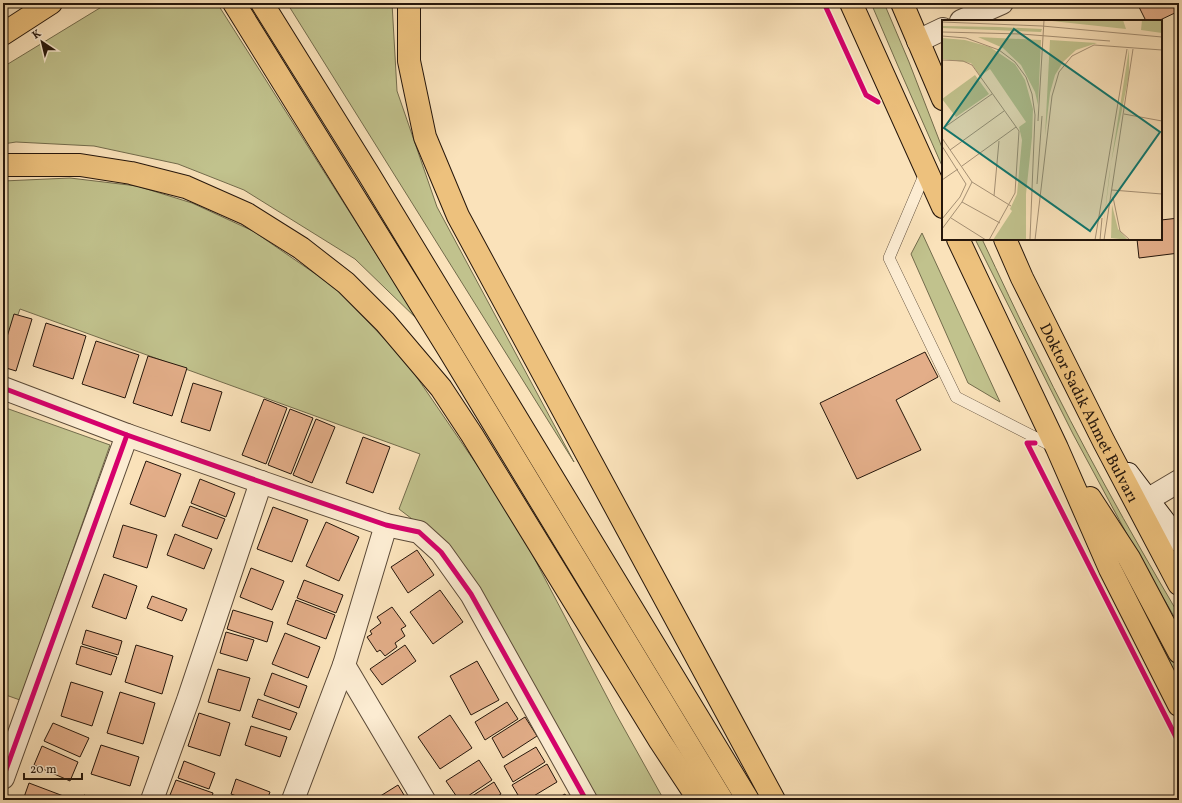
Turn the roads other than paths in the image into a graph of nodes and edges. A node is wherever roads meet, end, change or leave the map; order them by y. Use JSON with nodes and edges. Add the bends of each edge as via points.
{"nodes":[{"id":1,"x":51,"y":3,"type":"edge"},
{"id":2,"x":234,"y":3,"type":"edge"},
{"id":3,"x":262,"y":3,"type":"edge"},
{"id":4,"x":409,"y":3,"type":"edge"},
{"id":5,"x":851,"y":3,"type":"edge"},
{"id":6,"x":902,"y":3,"type":"edge"},
{"id":7,"x":1002,"y":3,"type":"edge"},
{"id":8,"x":963,"y":20,"type":"edge"},
{"id":9,"x":942,"y":29,"type":"edge"},
{"id":10,"x":3,"y":34,"type":"edge"},
{"id":11,"x":918,"y":40,"type":"junction"},
{"id":12,"x":942,"y":97,"type":"edge"},
{"id":13,"x":3,"y":165,"type":"edge"},
{"id":14,"x":926,"y":170,"type":"junction"},
{"id":15,"x":942,"y":205,"type":"edge"},
{"id":16,"x":958,"y":240,"type":"edge"},
{"id":17,"x":1005,"y":240,"type":"edge"},
{"id":18,"x":3,"y":388,"type":"edge"},
{"id":19,"x":127,"y":435,"type":"junction"},
{"id":20,"x":1104,"y":442,"type":"junction"},
{"id":21,"x":1057,"y":448,"type":"junction"},
{"id":22,"x":1179,"y":481,"type":"edge"},
{"id":23,"x":261,"y":482,"type":"junction"},
{"id":24,"x":1147,"y":500,"type":"junction"},
{"id":25,"x":386,"y":525,"type":"junction"},
{"id":26,"x":1179,"y":541,"type":"edge"},
{"id":27,"x":1179,"y":584,"type":"edge"},
{"id":28,"x":1179,"y":652,"type":"edge"},
{"id":29,"x":344,"y":665,"type":"junction"},
{"id":30,"x":1179,"y":705,"type":"edge"},
{"id":31,"x":3,"y":778,"type":"edge"},
{"id":32,"x":152,"y":800,"type":"edge"},
{"id":33,"x":293,"y":800,"type":"edge"},
{"id":34,"x":424,"y":800,"type":"edge"},
{"id":35,"x":586,"y":800,"type":"edge"},
{"id":36,"x":698,"y":800,"type":"edge"},
{"id":37,"x":722,"y":800,"type":"edge"},
{"id":38,"x":748,"y":800,"type":"edge"},
{"id":39,"x":774,"y":800,"type":"edge"}],
"edges":[{"from":1,"to":10,"type":"main road"},
{"from":2,"to":37,"type":"main road"},
{"from":3,"to":38,"type":"main road","via":[[372,179]]},
{"from":4,"to":39,"type":"main road","via":[[409,61],[425,137],[458,216]]},
{"from":5,"to":14,"type":"main road"},
{"from":6,"to":11,"type":"main road"},
{"from":7,"to":8,"type":"street"},
{"from":9,"to":11,"type":"street"},
{"from":11,"to":12,"type":"main road"},
{"from":13,"to":36,"type":"main road","via":[[80,165],[131,173],[186,187],[247,214],[301,248],[346,283],[385,322],[441,388]]},
{"from":14,"to":15,"type":"main road"},
{"from":14,"to":21,"type":"lane","via":[[889,258],[956,397]]},
{"from":16,"to":21,"type":"main road"},
{"from":17,"to":20,"type":"main road","name":"Doktor Sadık Ahmet Bulvarı"},
{"from":18,"to":19,"type":"street"},
{"from":19,"to":23,"type":"street"},
{"from":19,"to":31,"type":"street"},
{"from":20,"to":24,"type":"street"},
{"from":20,"to":27,"type":"main road","name":"Doktor Sadık Ahmet Bulvarı"},
{"from":21,"to":28,"type":"main road","via":[[1129,558]]},
{"from":21,"to":30,"type":"main road","via":[[1110,569]]},
{"from":22,"to":24,"type":"street"},
{"from":23,"to":25,"type":"street"},
{"from":23,"to":32,"type":"street"},
{"from":24,"to":26,"type":"street"},
{"from":25,"to":29,"type":"street"},
{"from":25,"to":35,"type":"street","via":[[419,532],[441,552],[471,594]]},
{"from":29,"to":33,"type":"street"},
{"from":29,"to":34,"type":"street"}]}
